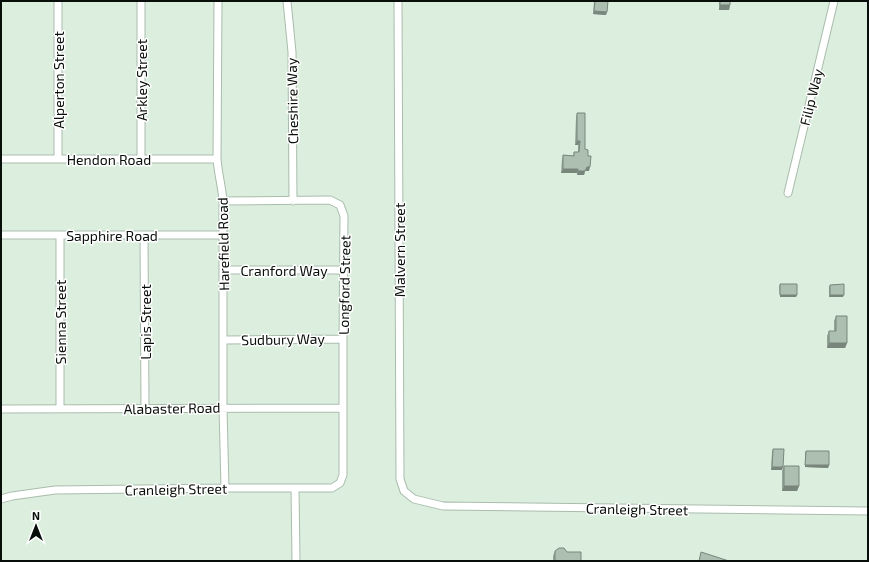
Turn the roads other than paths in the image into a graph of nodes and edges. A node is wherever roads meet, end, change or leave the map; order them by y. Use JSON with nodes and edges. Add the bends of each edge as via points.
{"nodes":[{"id":1,"x":58,"y":1,"type":"edge"},
{"id":2,"x":141,"y":1,"type":"edge"},
{"id":3,"x":218,"y":1,"type":"edge"},
{"id":4,"x":287,"y":1,"type":"edge"},
{"id":5,"x":398,"y":1,"type":"edge"},
{"id":6,"x":834,"y":1,"type":"edge"},
{"id":7,"x":1,"y":159,"type":"edge"},
{"id":8,"x":58,"y":159,"type":"junction"},
{"id":9,"x":141,"y":159,"type":"junction"},
{"id":10,"x":216,"y":159,"type":"junction"},
{"id":11,"x":788,"y":193,"type":"dead end"},
{"id":12,"x":223,"y":201,"type":"junction"},
{"id":13,"x":293,"y":201,"type":"junction"},
{"id":14,"x":1,"y":235,"type":"edge"},
{"id":15,"x":60,"y":235,"type":"junction"},
{"id":16,"x":144,"y":235,"type":"junction"},
{"id":17,"x":223,"y":235,"type":"junction"},
{"id":18,"x":223,"y":270,"type":"junction"},
{"id":19,"x":344,"y":270,"type":"junction"},
{"id":20,"x":343,"y":338,"type":"junction"},
{"id":21,"x":223,"y":340,"type":"junction"},
{"id":22,"x":223,"y":408,"type":"junction"},
{"id":23,"x":343,"y":408,"type":"junction"},
{"id":24,"x":1,"y":409,"type":"edge"},
{"id":25,"x":60,"y":409,"type":"junction"},
{"id":26,"x":145,"y":409,"type":"junction"},
{"id":27,"x":340,"y":483,"type":"joint"},
{"id":28,"x":225,"y":488,"type":"junction"},
{"id":29,"x":295,"y":488,"type":"junction"},
{"id":30,"x":1,"y":493,"type":"edge"},
{"id":31,"x":408,"y":495,"type":"joint"},
{"id":32,"x":12,"y":496,"type":"junction"},
{"id":33,"x":1,"y":499,"type":"edge"},
{"id":34,"x":868,"y":511,"type":"edge"},
{"id":35,"x":296,"y":561,"type":"edge"}],
"edges":[{"from":1,"to":8,"type":"street","name":"Alperton Street"},
{"from":2,"to":9,"type":"street","name":"Arkley Street"},
{"from":3,"to":10,"type":"street","name":"Harefield Road"},
{"from":4,"to":13,"type":"street","name":"Cheshire Way","via":[[292,52]]},
{"from":5,"to":31,"type":"street","name":"Malvern Street","via":[[400,479],[404,492]]},
{"from":6,"to":11,"type":"street","name":"Filip Way"},
{"from":7,"to":8,"type":"street","name":"Hendon Road"},
{"from":8,"to":9,"type":"street","name":"Hendon Road"},
{"from":9,"to":10,"type":"street","name":"Hendon Road"},
{"from":10,"to":12,"type":"street","name":"Harefield Road"},
{"from":12,"to":13,"type":"street","name":"Longford Street"},
{"from":12,"to":17,"type":"street","name":"Harefield Road"},
{"from":13,"to":19,"type":"street","name":"Longford Street","via":[[330,200],[340,205],[344,216]]},
{"from":14,"to":15,"type":"street","name":"Sapphire Road"},
{"from":15,"to":16,"type":"street","name":"Sapphire Road"},
{"from":15,"to":25,"type":"street","name":"Sienna Street"},
{"from":16,"to":17,"type":"street","name":"Sapphire Road"},
{"from":16,"to":26,"type":"street","name":"Lapis Street"},
{"from":17,"to":18,"type":"street","name":"Harefield Road"},
{"from":18,"to":19,"type":"street","name":"Cranford Way"},
{"from":18,"to":21,"type":"street","name":"Harefield Road"},
{"from":19,"to":20,"type":"street","name":"Longford Street"},
{"from":20,"to":21,"type":"street","name":"Sudbury Way"},
{"from":20,"to":23,"type":"street","name":"Longford Street"},
{"from":21,"to":22,"type":"street","name":"Harefield Road"},
{"from":22,"to":23,"type":"street","name":"Alabaster Road"},
{"from":22,"to":26,"type":"street","name":"Alabaster Road"},
{"from":22,"to":28,"type":"street","name":"Harefield Road"},
{"from":23,"to":27,"type":"street","name":"Longford Street","via":[[344,475]]},
{"from":24,"to":25,"type":"street","name":"Alabaster Road"},
{"from":25,"to":26,"type":"street","name":"Alabaster Road"},
{"from":27,"to":29,"type":"street","name":"Cranleigh Street","via":[[332,488]]},
{"from":28,"to":29,"type":"street","name":"Cranleigh Street"},
{"from":28,"to":32,"type":"street","name":"Cranleigh Street","via":[[55,490]]},
{"from":29,"to":35,"type":"street"},
{"from":30,"to":32,"type":"street","name":"Cranleigh Street"},
{"from":31,"to":34,"type":"street","name":"Cranleigh Street","via":[[414,499],[443,506]]},
{"from":32,"to":33,"type":"street","name":"Cranleigh Street"}]}
